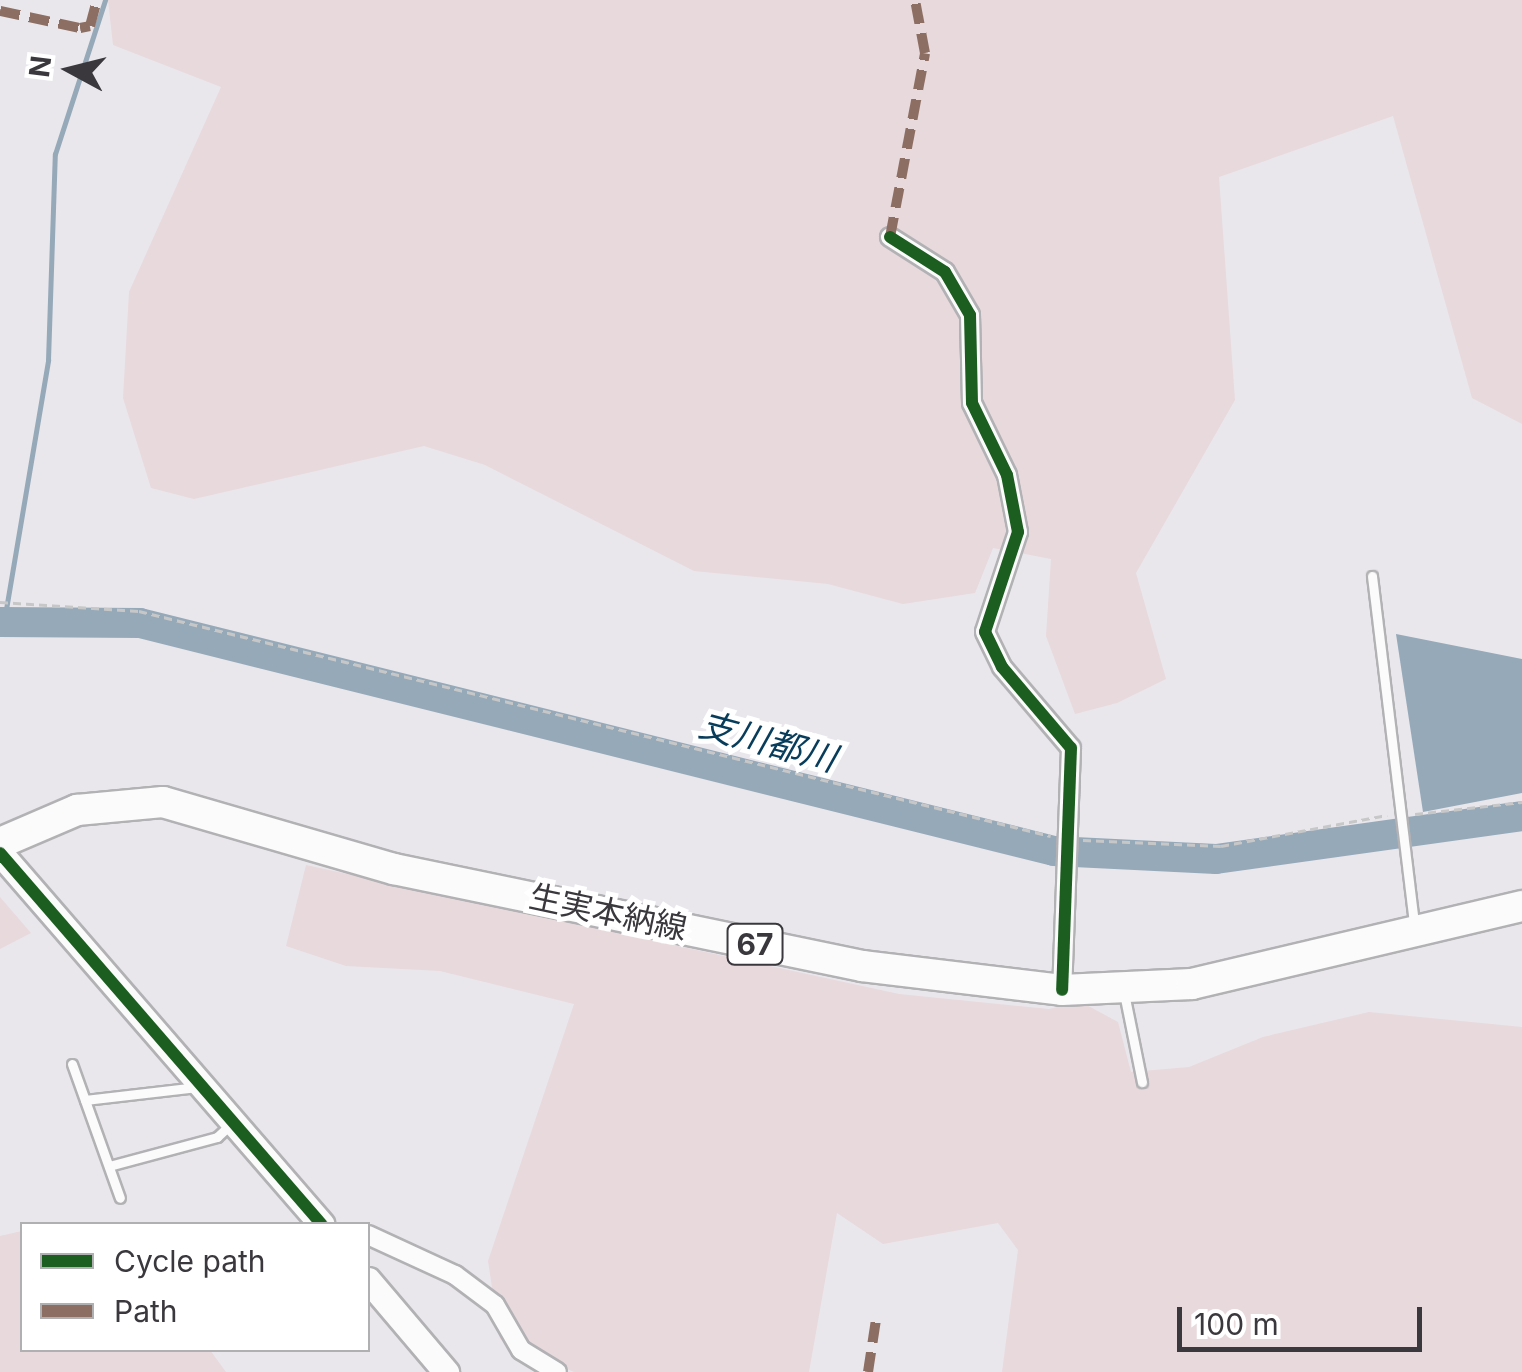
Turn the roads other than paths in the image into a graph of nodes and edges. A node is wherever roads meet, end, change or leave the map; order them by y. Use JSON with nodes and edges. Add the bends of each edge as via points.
{"nodes":[{"id":1,"x":890,"y":237,"type":"dead end"},
{"id":2,"x":1372,"y":576,"type":"dead end"},
{"id":3,"x":0,"y":844,"type":"edge"},
{"id":4,"x":0,"y":853,"type":"edge"},
{"id":5,"x":1522,"y":906,"type":"edge"},
{"id":6,"x":1416,"y":933,"type":"junction"},
{"id":7,"x":1062,"y":990,"type":"junction"},
{"id":8,"x":1123,"y":990,"type":"junction"},
{"id":9,"x":72,"y":1064,"type":"dead end"},
{"id":10,"x":1142,"y":1082,"type":"dead end"},
{"id":11,"x":202,"y":1087,"type":"junction"},
{"id":12,"x":85,"y":1100,"type":"junction"},
{"id":13,"x":232,"y":1122,"type":"junction"},
{"id":14,"x":109,"y":1166,"type":"junction"},
{"id":15,"x":120,"y":1198,"type":"dead end"},
{"id":16,"x":317,"y":1220,"type":"edge"},
{"id":17,"x":370,"y":1236,"type":"edge"},
{"id":18,"x":370,"y":1282,"type":"edge"},
{"id":19,"x":446,"y":1372,"type":"edge"},
{"id":20,"x":557,"y":1372,"type":"edge"}],
"edges":[{"from":1,"to":7,"type":"street","via":[[945,272],[970,315],[972,402],[1007,474],[1018,532],[985,632],[1002,667],[1070,748],[1074,842]]},
{"from":2,"to":6,"type":"lane"},
{"from":3,"to":7,"type":"main road","name":"生実本納線","number":"67","via":[[77,810],[163,802],[449,880],[862,966]]},
{"from":4,"to":11,"type":"street"},
{"from":5,"to":6,"type":"main road","name":"生実本納線","number":"67"},
{"from":6,"to":8,"type":"main road","name":"生実本納線","number":"67","via":[[1275,969]]},
{"from":7,"to":8,"type":"main road","name":"生実本納線","number":"67"},
{"from":8,"to":10,"type":"lane"},
{"from":9,"to":12,"type":"lane"},
{"from":11,"to":12,"type":"lane"},
{"from":11,"to":13,"type":"street"},
{"from":12,"to":14,"type":"lane"},
{"from":13,"to":14,"type":"lane","via":[[217,1137]]},
{"from":13,"to":16,"type":"street"},
{"from":14,"to":15,"type":"lane"},
{"from":17,"to":20,"type":"street","via":[[456,1275],[495,1306],[521,1350]]},
{"from":18,"to":19,"type":"street"}]}
